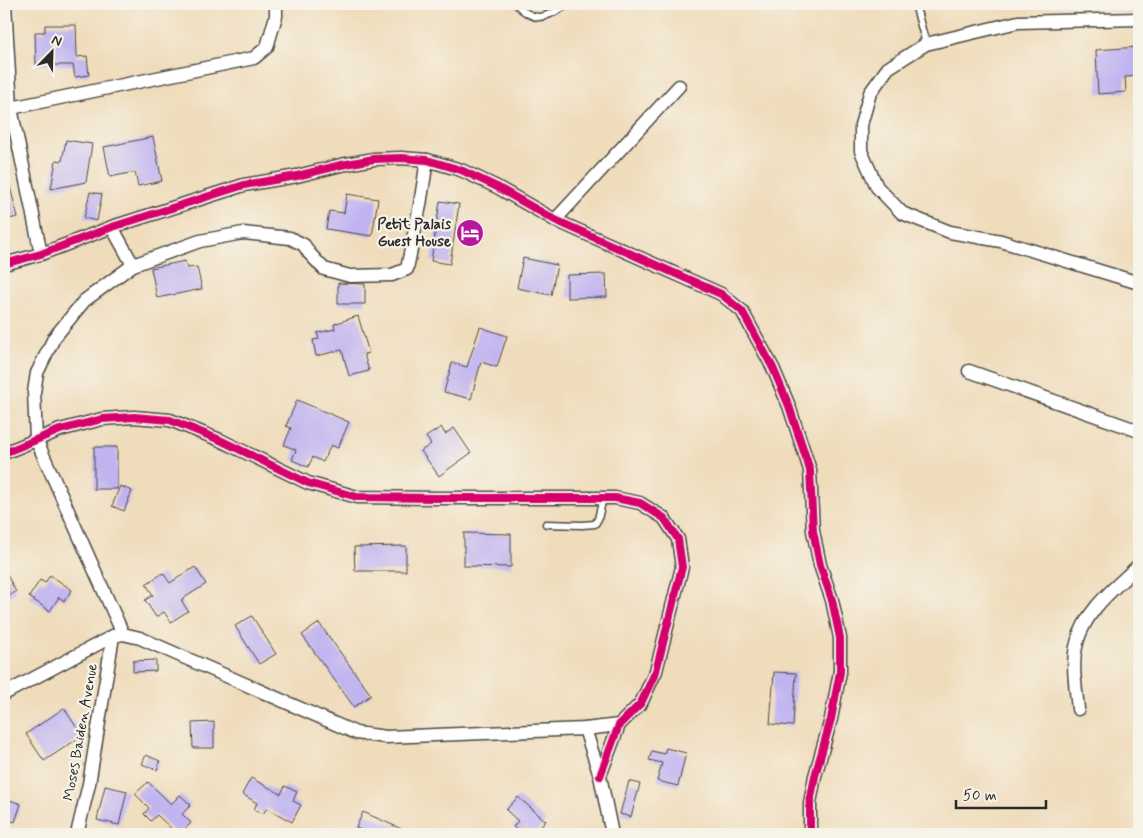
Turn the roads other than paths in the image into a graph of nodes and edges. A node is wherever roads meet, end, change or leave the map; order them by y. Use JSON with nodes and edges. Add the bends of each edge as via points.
{"nodes":[{"id":1,"x":276,"y":4,"type":"edge"},
{"id":2,"x":516,"y":4,"type":"edge"},
{"id":3,"x":569,"y":4,"type":"edge"},
{"id":4,"x":915,"y":4,"type":"edge"},
{"id":5,"x":5,"y":9,"type":"edge"},
{"id":6,"x":1139,"y":19,"type":"edge"},
{"id":7,"x":926,"y":44,"type":"junction"},
{"id":8,"x":678,"y":86,"type":"dead end"},
{"id":9,"x":11,"y":108,"type":"junction"},
{"id":10,"x":427,"y":160,"type":"junction"},
{"id":11,"x":555,"y":220,"type":"junction"},
{"id":12,"x":112,"y":227,"type":"junction"},
{"id":13,"x":41,"y":254,"type":"junction"},
{"id":14,"x":4,"y":264,"type":"edge"},
{"id":15,"x":133,"y":265,"type":"junction"},
{"id":16,"x":1139,"y":283,"type":"edge"},
{"id":17,"x":969,"y":371,"type":"dead end"},
{"id":18,"x":1139,"y":431,"type":"edge"},
{"id":19,"x":36,"y":439,"type":"junction"},
{"id":20,"x":4,"y":454,"type":"edge"},
{"id":21,"x":602,"y":498,"type":"junction"},
{"id":22,"x":546,"y":524,"type":"dead end"},
{"id":23,"x":1139,"y":565,"type":"edge"},
{"id":24,"x":118,"y":635,"type":"junction"},
{"id":25,"x":4,"y":694,"type":"edge"},
{"id":26,"x":1078,"y":710,"type":"dead end"},
{"id":27,"x":619,"y":725,"type":"junction"},
{"id":28,"x":585,"y":729,"type":"junction"},
{"id":29,"x":600,"y":776,"type":"junction"},
{"id":30,"x":77,"y":834,"type":"edge"},
{"id":31,"x":612,"y":834,"type":"edge"},
{"id":32,"x":810,"y":834,"type":"edge"}],
"edges":[{"from":1,"to":9,"type":"street","via":[[267,47],[254,58]]},
{"from":2,"to":3,"type":"lane","via":[[535,17],[545,17]]},
{"from":4,"to":7,"type":"lane"},
{"from":5,"to":9,"type":"street"},
{"from":6,"to":7,"type":"street","via":[[1018,22]]},
{"from":7,"to":16,"type":"street","via":[[888,68],[870,93],[861,125],[861,151],[877,187],[902,213],[950,232],[1000,241]]},
{"from":8,"to":11,"type":"street"},
{"from":9,"to":13,"type":"street"},
{"from":10,"to":11,"type":"street","via":[[461,170]]},
{"from":10,"to":12,"type":"street","via":[[374,159],[244,185]]},
{"from":10,"to":15,"type":"street","via":[[410,260],[407,269],[392,275],[350,276],[324,269],[304,245],[290,238],[244,233],[200,241]]},
{"from":11,"to":32,"type":"street","via":[[721,294],[742,311],[786,398],[810,470],[820,565],[840,638],[840,672],[810,803]]},
{"from":12,"to":13,"type":"street"},
{"from":12,"to":15,"type":"street"},
{"from":13,"to":14,"type":"street"},
{"from":15,"to":19,"type":"street","via":[[84,301],[54,338],[37,373],[34,392]]},
{"from":17,"to":18,"type":"street"},
{"from":19,"to":20,"type":"street"},
{"from":19,"to":21,"type":"street","via":[[102,419],[170,420],[220,440],[308,483],[358,496]]},
{"from":19,"to":24,"type":"street"},
{"from":21,"to":22,"type":"lane","via":[[595,524]]},
{"from":21,"to":27,"type":"street","via":[[640,503],[664,518],[678,539],[682,567],[656,671],[641,703]]},
{"from":23,"to":26,"type":"street","via":[[1090,615],[1076,643],[1074,666]]},
{"from":24,"to":25,"type":"street"},
{"from":24,"to":28,"type":"street","via":[[140,638],[356,733],[386,736]]},
{"from":24,"to":30,"type":"street","name":"Moses Baiden Avenue"},
{"from":27,"to":28,"type":"street"},
{"from":27,"to":29,"type":"street"},
{"from":28,"to":29,"type":"street"},
{"from":29,"to":31,"type":"street"}]}
